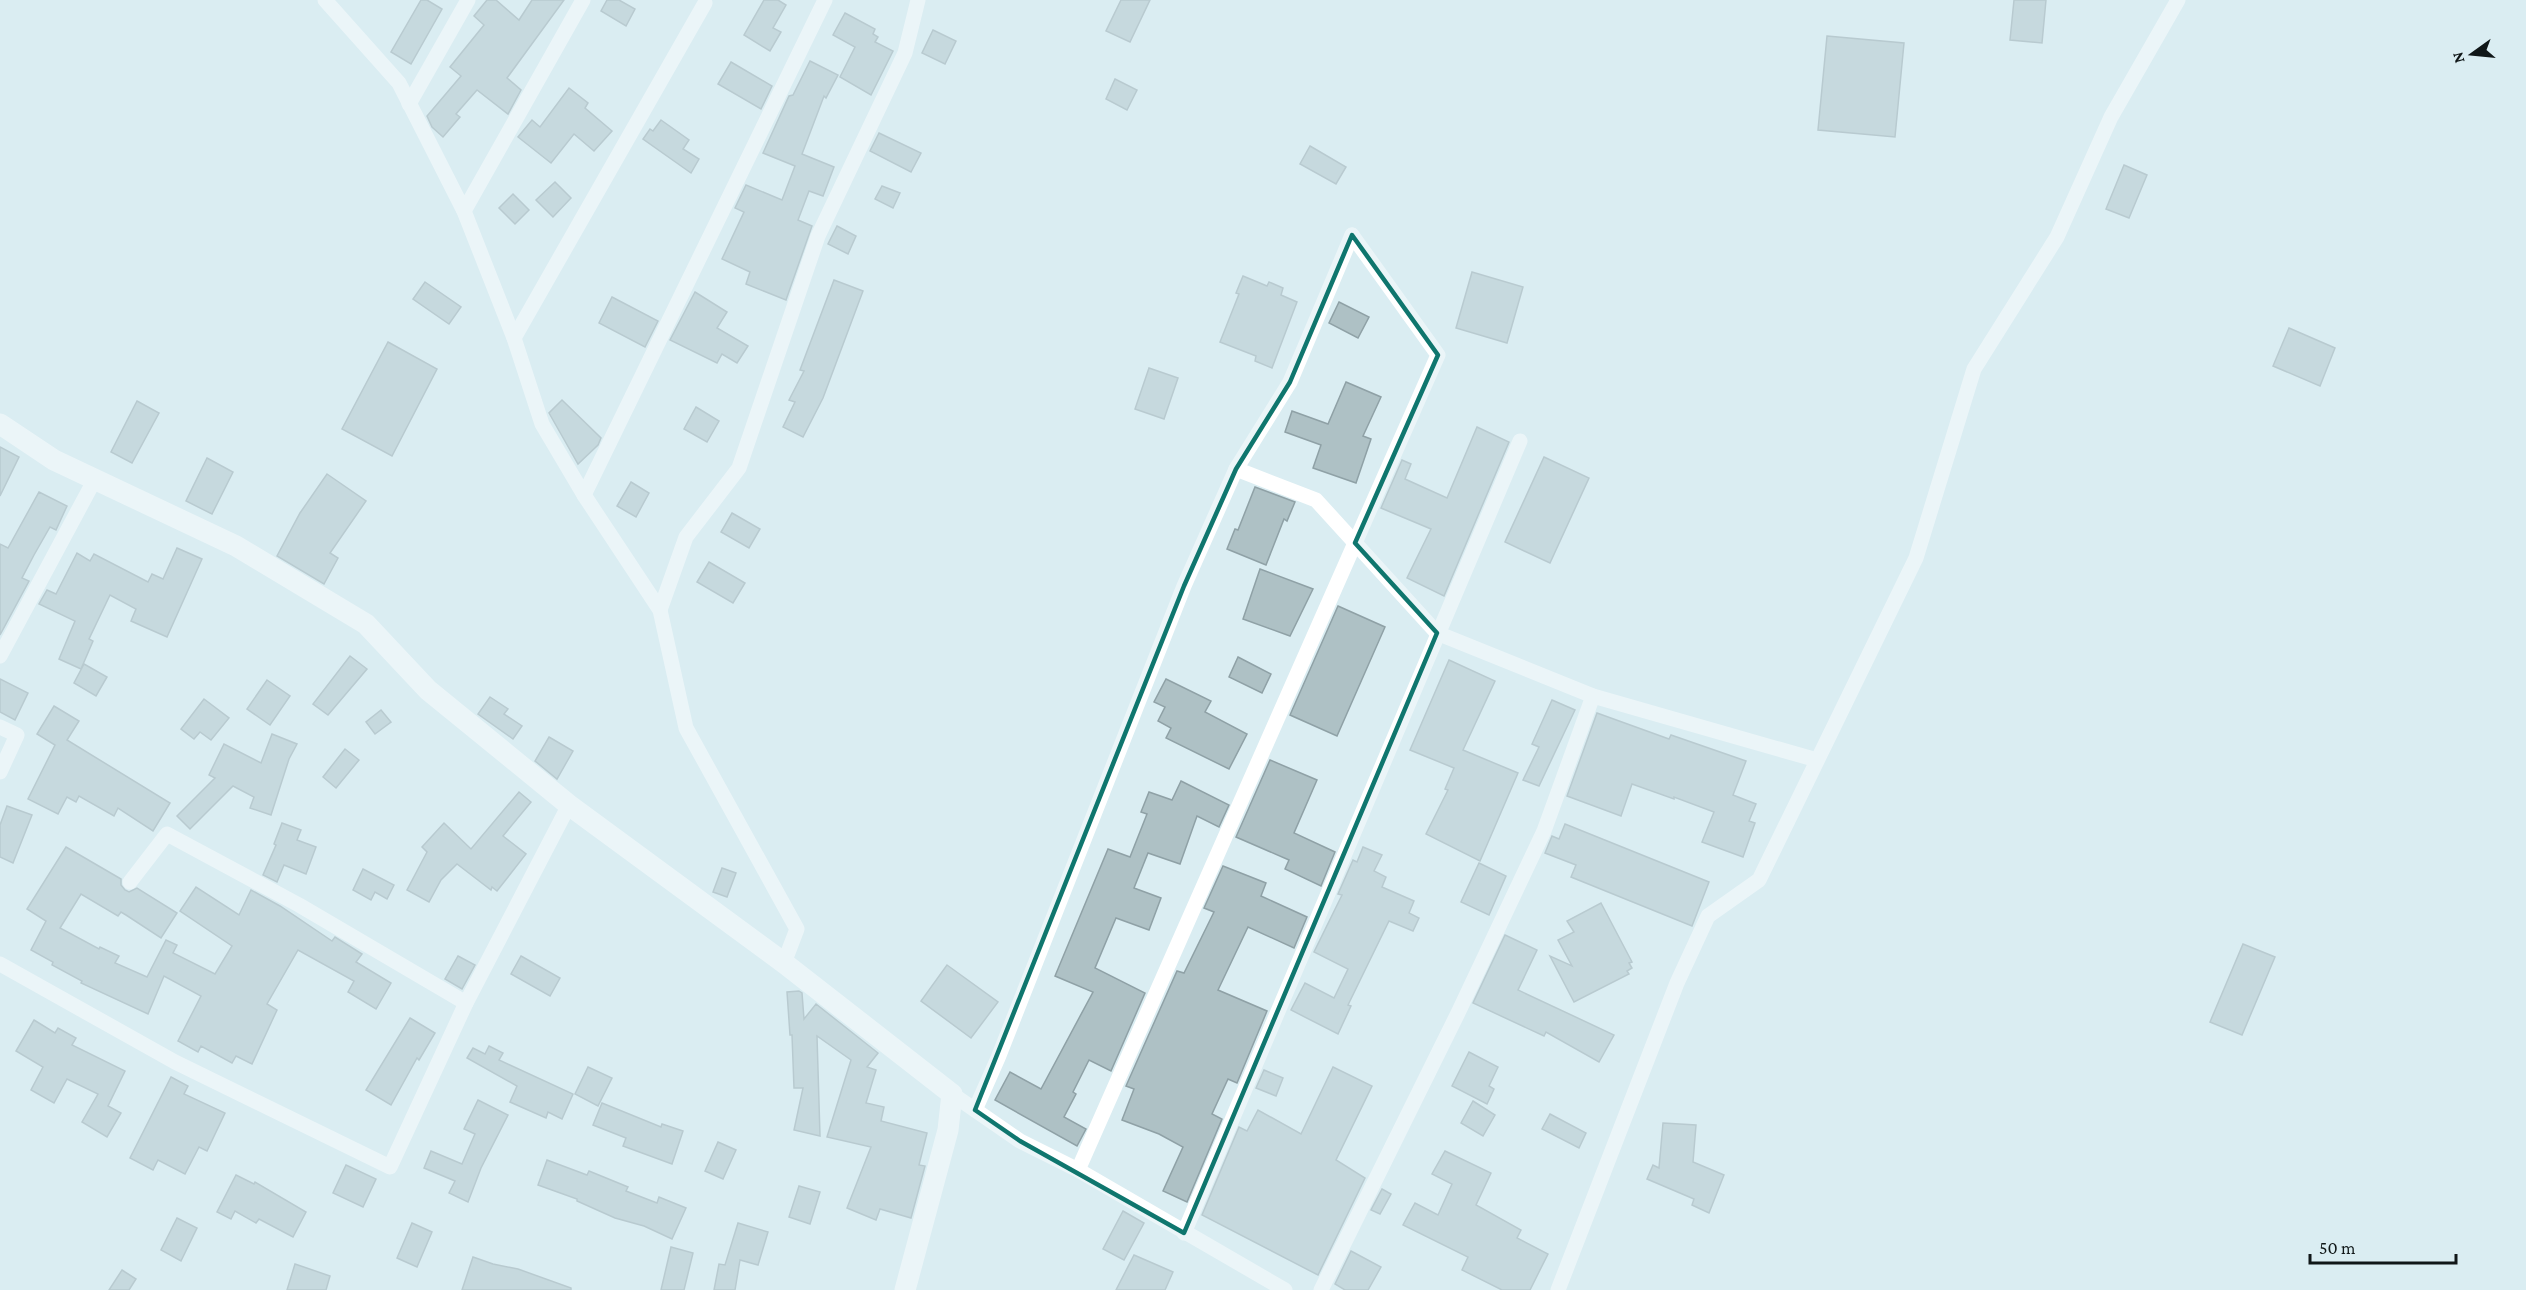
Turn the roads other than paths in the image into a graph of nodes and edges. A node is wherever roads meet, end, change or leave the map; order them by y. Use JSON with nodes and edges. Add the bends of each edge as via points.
{"nodes":[{"id":1,"x":325,"y":0,"type":"edge"},
{"id":2,"x":468,"y":0,"type":"edge"},
{"id":3,"x":583,"y":0,"type":"edge"},
{"id":4,"x":825,"y":0,"type":"edge"},
{"id":5,"x":918,"y":0,"type":"edge"},
{"id":6,"x":2178,"y":0,"type":"edge"},
{"id":7,"x":705,"y":3,"type":"dead end"},
{"id":8,"x":409,"y":104,"type":"junction"},
{"id":9,"x":464,"y":211,"type":"junction"},
{"id":10,"x":514,"y":338,"type":"junction"},
{"id":11,"x":0,"y":424,"type":"edge"},
{"id":12,"x":1520,"y":441,"type":"dead end"},
{"id":13,"x":1236,"y":469,"type":"junction"},
{"id":14,"x":95,"y":479,"type":"junction"},
{"id":15,"x":584,"y":495,"type":"junction"},
{"id":16,"x":1355,"y":543,"type":"junction"},
{"id":17,"x":660,"y":610,"type":"junction"},
{"id":18,"x":1437,"y":633,"type":"junction"},
{"id":19,"x":0,"y":656,"type":"edge"},
{"id":20,"x":1593,"y":696,"type":"junction"},
{"id":21,"x":0,"y":727,"type":"edge"},
{"id":22,"x":1817,"y":760,"type":"junction"},
{"id":23,"x":0,"y":771,"type":"edge"},
{"id":24,"x":568,"y":806,"type":"junction"},
{"id":25,"x":129,"y":882,"type":"dead end"},
{"id":26,"x":784,"y":963,"type":"junction"},
{"id":27,"x":0,"y":964,"type":"edge"},
{"id":28,"x":466,"y":1003,"type":"junction"},
{"id":29,"x":952,"y":1094,"type":"junction"},
{"id":30,"x":975,"y":1110,"type":"junction"},
{"id":31,"x":1078,"y":1170,"type":"junction"},
{"id":32,"x":1184,"y":1233,"type":"junction"},
{"id":33,"x":905,"y":1290,"type":"edge"},
{"id":34,"x":1285,"y":1290,"type":"edge"},
{"id":35,"x":1321,"y":1290,"type":"edge"},
{"id":36,"x":1558,"y":1290,"type":"edge"}],
"edges":[{"from":1,"to":8,"type":"street","via":[[399,84]]},
{"from":2,"to":8,"type":"street"},
{"from":3,"to":9,"type":"street"},
{"from":4,"to":15,"type":"street"},
{"from":5,"to":17,"type":"street","via":[[905,53],[818,236],[739,468],[686,537]]},
{"from":6,"to":22,"type":"street","via":[[2111,117],[2057,237],[1974,369],[1916,558]]},
{"from":7,"to":10,"type":"street"},
{"from":8,"to":9,"type":"street"},
{"from":9,"to":10,"type":"street"},
{"from":10,"to":15,"type":"street","via":[[542,424]]},
{"from":11,"to":14,"type":"street","via":[[54,460]]},
{"from":12,"to":18,"type":"street"},
{"from":13,"to":16,"type":"street","via":[[1316,500]]},
{"from":13,"to":16,"type":"street","via":[[1290,382],[1352,235],[1438,355]]},
{"from":13,"to":30,"type":"street","via":[[1184,586]]},
{"from":14,"to":19,"type":"street"},
{"from":14,"to":24,"type":"street","via":[[236,546],[366,624],[428,690]]},
{"from":15,"to":17,"type":"street"},
{"from":16,"to":18,"type":"street"},
{"from":16,"to":31,"type":"street"},
{"from":17,"to":26,"type":"street","via":[[686,728],[797,929]]},
{"from":18,"to":20,"type":"street"},
{"from":18,"to":32,"type":"street"},
{"from":20,"to":22,"type":"street"},
{"from":20,"to":35,"type":"street","via":[[1544,831]]},
{"from":21,"to":23,"type":"street","via":[[17,735]]},
{"from":22,"to":36,"type":"street","via":[[1759,880],[1708,916],[1677,983]]},
{"from":24,"to":26,"type":"street"},
{"from":24,"to":28,"type":"street"},
{"from":25,"to":28,"type":"street","via":[[167,834]]},
{"from":26,"to":29,"type":"street"},
{"from":27,"to":28,"type":"street","via":[[175,1062],[390,1167]]},
{"from":29,"to":30,"type":"street"},
{"from":29,"to":33,"type":"street","via":[[948,1130]]},
{"from":30,"to":31,"type":"street","via":[[1020,1142]]},
{"from":31,"to":32,"type":"street"},
{"from":32,"to":34,"type":"street"}]}
